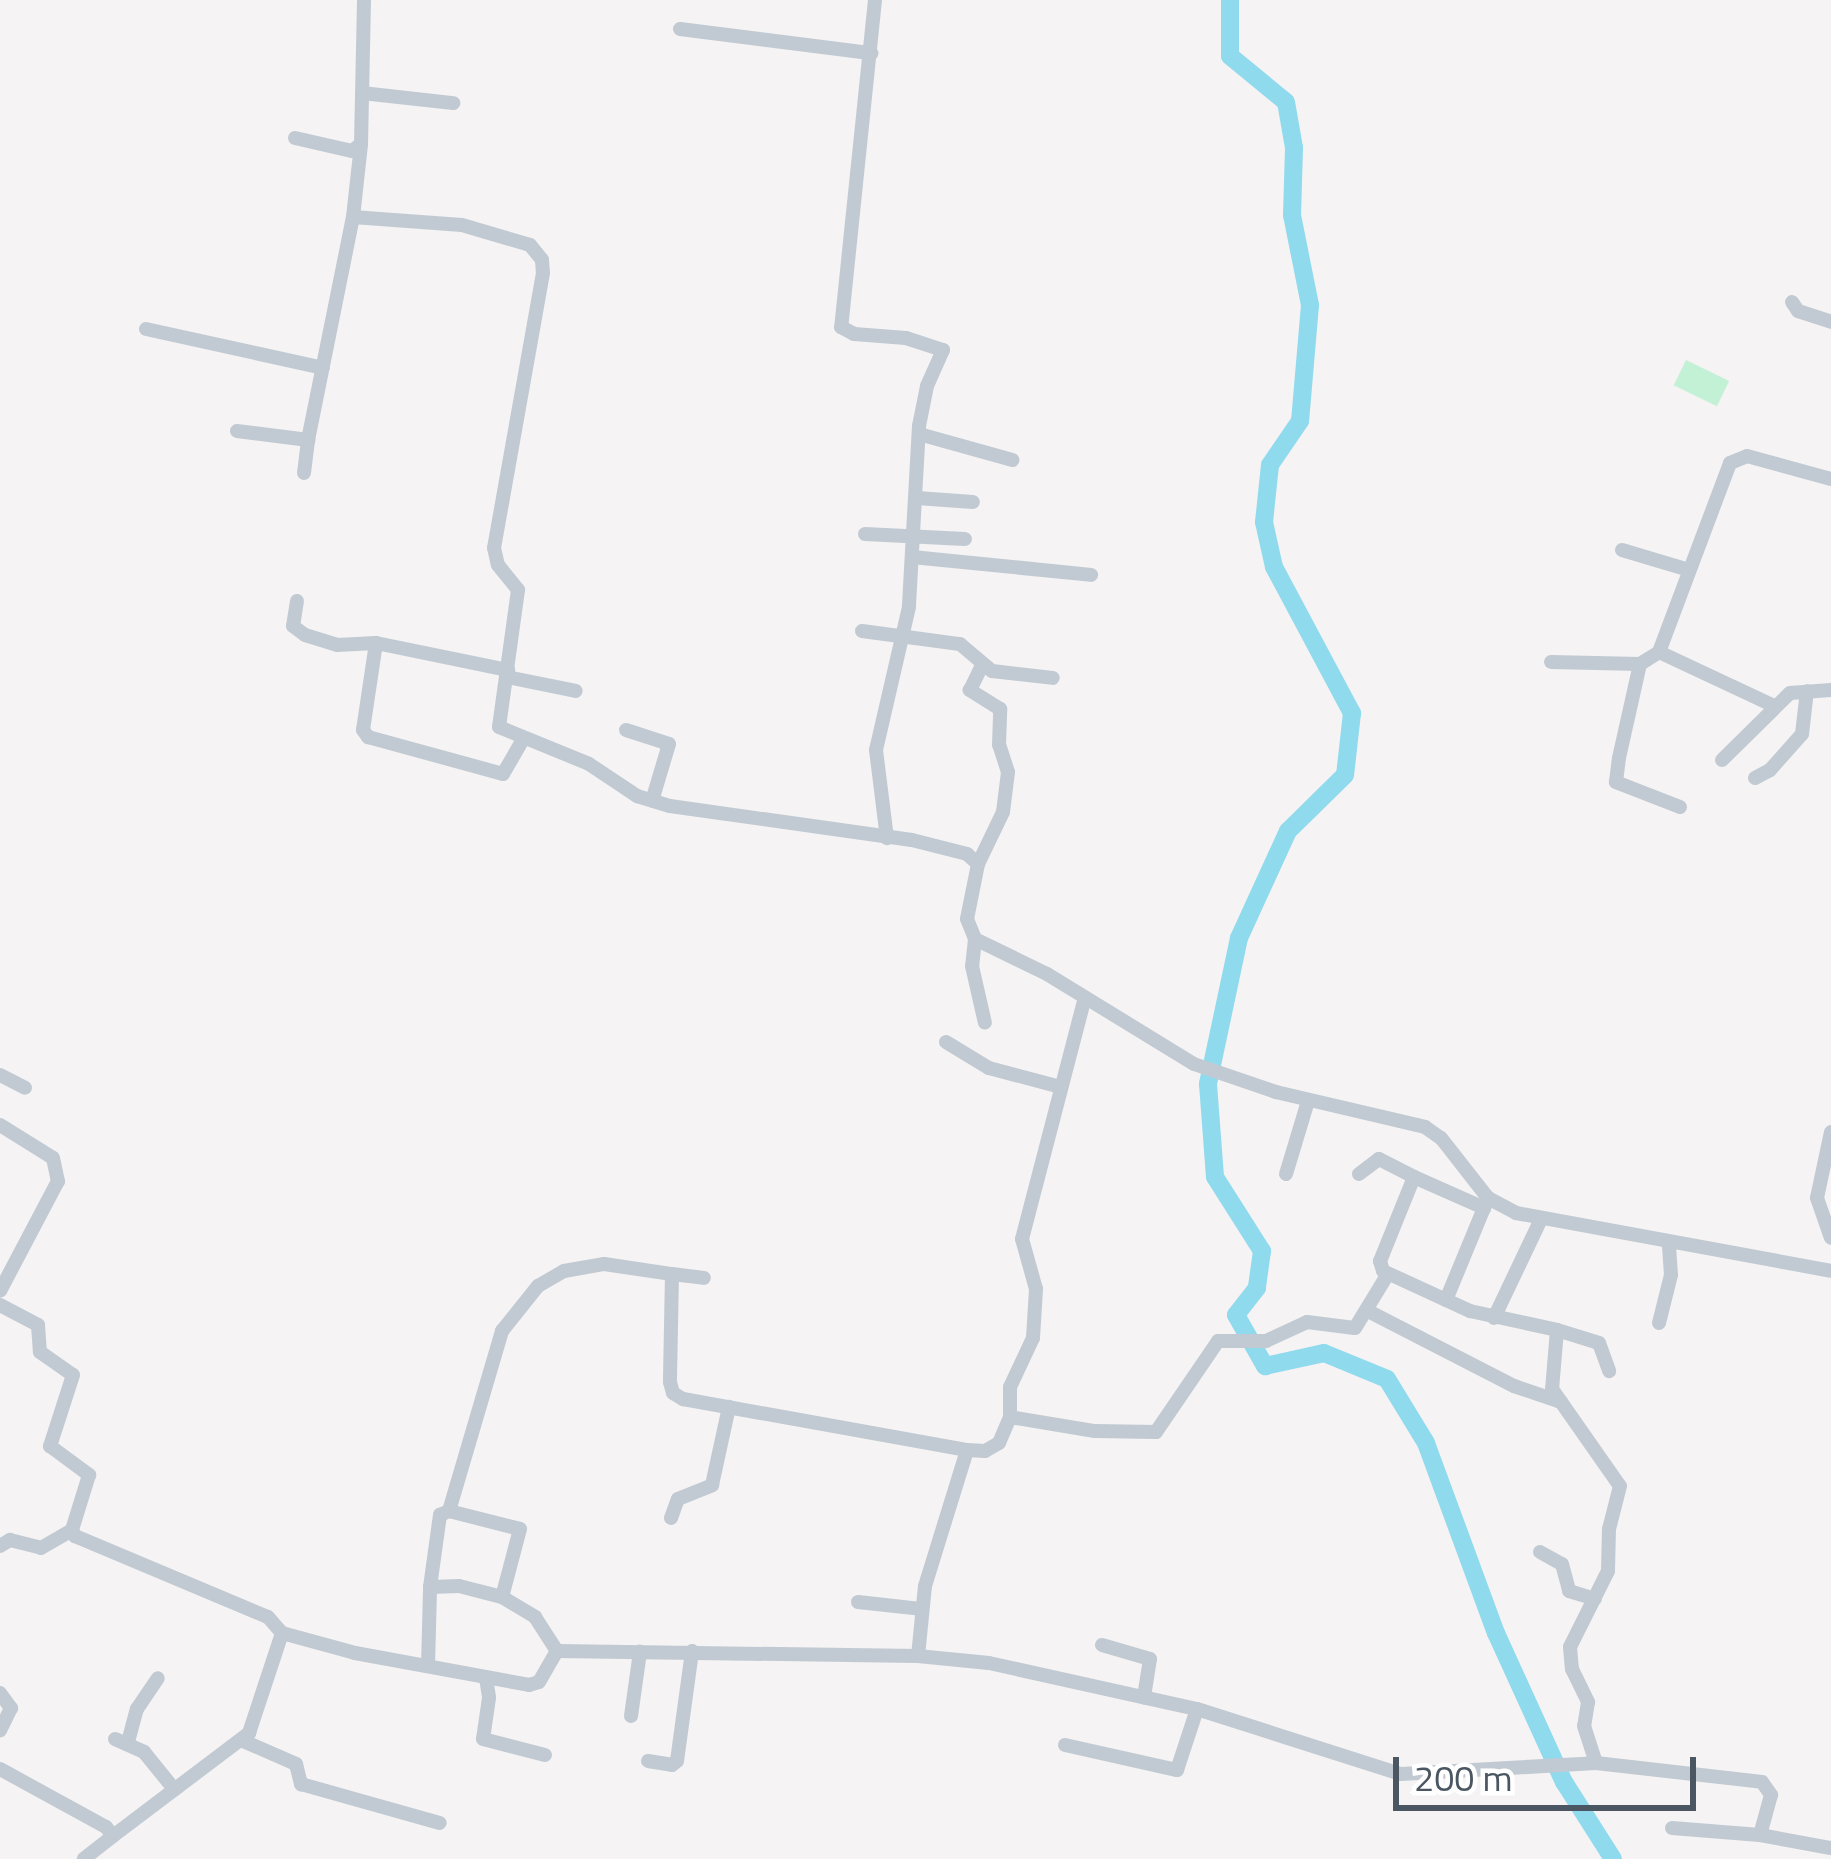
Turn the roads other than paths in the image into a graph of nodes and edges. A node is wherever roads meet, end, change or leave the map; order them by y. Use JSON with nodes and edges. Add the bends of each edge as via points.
{"nodes":[{"id":1,"x":364,"y":0,"type":"edge"},
{"id":2,"x":875,"y":0,"type":"edge"},
{"id":3,"x":680,"y":29,"type":"dead end"},
{"id":4,"x":871,"y":53,"type":"junction"},
{"id":5,"x":362,"y":93,"type":"junction"},
{"id":6,"x":453,"y":103,"type":"dead end"},
{"id":7,"x":295,"y":138,"type":"dead end"},
{"id":8,"x":361,"y":144,"type":"junction"},
{"id":9,"x":353,"y":217,"type":"junction"},
{"id":10,"x":1792,"y":302,"type":"dead end"},
{"id":11,"x":1831,"y":322,"type":"edge"},
{"id":12,"x":146,"y":328,"type":"dead end"},
{"id":13,"x":323,"y":368,"type":"junction"},
{"id":14,"x":237,"y":431,"type":"dead end"},
{"id":15,"x":919,"y":434,"type":"junction"},
{"id":16,"x":308,"y":440,"type":"junction"},
{"id":17,"x":1012,"y":460,"type":"dead end"},
{"id":18,"x":304,"y":473,"type":"dead end"},
{"id":19,"x":1831,"y":479,"type":"edge"},
{"id":20,"x":916,"y":498,"type":"junction"},
{"id":21,"x":974,"y":502,"type":"dead end"},
{"id":22,"x":865,"y":534,"type":"dead end"},
{"id":23,"x":913,"y":536,"type":"junction"},
{"id":24,"x":965,"y":538,"type":"dead end"},
{"id":25,"x":1622,"y":550,"type":"dead end"},
{"id":26,"x":912,"y":557,"type":"junction"},
{"id":27,"x":1690,"y":570,"type":"junction"},
{"id":28,"x":1091,"y":575,"type":"dead end"},
{"id":29,"x":297,"y":601,"type":"dead end"},
{"id":30,"x":862,"y":631,"type":"dead end"},
{"id":31,"x":904,"y":633,"type":"junction"},
{"id":32,"x":376,"y":643,"type":"junction"},
{"id":33,"x":1659,"y":652,"type":"junction"},
{"id":34,"x":1551,"y":662,"type":"dead end"},
{"id":35,"x":1640,"y":664,"type":"junction"},
{"id":36,"x":982,"y":665,"type":"junction"},
{"id":37,"x":508,"y":674,"type":"junction"},
{"id":38,"x":1053,"y":678,"type":"dead end"},
{"id":39,"x":1831,"y":690,"type":"edge"},
{"id":40,"x":576,"y":691,"type":"dead end"},
{"id":41,"x":1807,"y":691,"type":"junction"},
{"id":42,"x":1772,"y":705,"type":"junction"},
{"id":43,"x":626,"y":730,"type":"dead end"},
{"id":44,"x":523,"y":740,"type":"junction"},
{"id":45,"x":1722,"y":760,"type":"dead end"},
{"id":46,"x":1755,"y":778,"type":"dead end"},
{"id":47,"x":652,"y":801,"type":"junction"},
{"id":48,"x":1680,"y":807,"type":"dead end"},
{"id":49,"x":887,"y":838,"type":"junction"},
{"id":50,"x":978,"y":864,"type":"junction"},
{"id":51,"x":975,"y":939,"type":"junction"},
{"id":52,"x":1085,"y":998,"type":"junction"},
{"id":53,"x":985,"y":1023,"type":"dead end"},
{"id":54,"x":946,"y":1042,"type":"dead end"},
{"id":55,"x":0,"y":1075,"type":"edge"},
{"id":56,"x":1061,"y":1087,"type":"junction"},
{"id":57,"x":25,"y":1088,"type":"dead end"},
{"id":58,"x":1308,"y":1101,"type":"junction"},
{"id":59,"x":0,"y":1124,"type":"edge"},
{"id":60,"x":1831,"y":1132,"type":"edge"},
{"id":61,"x":1286,"y":1174,"type":"dead end"},
{"id":62,"x":1359,"y":1174,"type":"dead end"},
{"id":63,"x":1414,"y":1177,"type":"junction"},
{"id":64,"x":1486,"y":1203,"type":"junction"},
{"id":65,"x":1541,"y":1219,"type":"junction"},
{"id":66,"x":1831,"y":1238,"type":"edge"},
{"id":67,"x":1669,"y":1244,"type":"junction"},
{"id":68,"x":1831,"y":1271,"type":"edge"},
{"id":69,"x":672,"y":1274,"type":"junction"},
{"id":70,"x":1388,"y":1274,"type":"junction"},
{"id":71,"x":704,"y":1278,"type":"dead end"},
{"id":72,"x":0,"y":1291,"type":"edge"},
{"id":73,"x":1446,"y":1300,"type":"junction"},
{"id":74,"x":0,"y":1305,"type":"edge"},
{"id":75,"x":1368,"y":1310,"type":"junction"},
{"id":76,"x":1494,"y":1318,"type":"junction"},
{"id":77,"x":1659,"y":1323,"type":"dead end"},
{"id":78,"x":1557,"y":1330,"type":"junction"},
{"id":79,"x":1609,"y":1371,"type":"dead end"},
{"id":80,"x":1561,"y":1402,"type":"junction"},
{"id":81,"x":729,"y":1407,"type":"junction"},
{"id":82,"x":1010,"y":1417,"type":"junction"},
{"id":83,"x":967,"y":1450,"type":"junction"},
{"id":84,"x":449,"y":1511,"type":"junction"},
{"id":85,"x":671,"y":1518,"type":"dead end"},
{"id":86,"x":72,"y":1530,"type":"junction"},
{"id":87,"x":0,"y":1546,"type":"edge"},
{"id":88,"x":1540,"y":1552,"type":"dead end"},
{"id":89,"x":430,"y":1587,"type":"junction"},
{"id":90,"x":502,"y":1597,"type":"junction"},
{"id":91,"x":1595,"y":1599,"type":"junction"},
{"id":92,"x":858,"y":1602,"type":"dead end"},
{"id":93,"x":921,"y":1609,"type":"junction"},
{"id":94,"x":282,"y":1633,"type":"junction"},
{"id":95,"x":1102,"y":1645,"type":"dead end"},
{"id":96,"x":557,"y":1651,"type":"junction"},
{"id":97,"x":692,"y":1651,"type":"junction"},
{"id":98,"x":640,"y":1652,"type":"junction"},
{"id":99,"x":918,"y":1656,"type":"junction"},
{"id":100,"x":428,"y":1666,"type":"junction"},
{"id":101,"x":158,"y":1678,"type":"dead end"},
{"id":102,"x":486,"y":1678,"type":"junction"},
{"id":103,"x":0,"y":1693,"type":"edge"},
{"id":104,"x":1144,"y":1699,"type":"junction"},
{"id":105,"x":1197,"y":1709,"type":"junction"},
{"id":106,"x":631,"y":1716,"type":"dead end"},
{"id":107,"x":0,"y":1731,"type":"edge"},
{"id":108,"x":241,"y":1740,"type":"junction"},
{"id":109,"x":1065,"y":1745,"type":"dead end"},
{"id":110,"x":545,"y":1755,"type":"dead end"},
{"id":111,"x":648,"y":1761,"type":"dead end"},
{"id":112,"x":1596,"y":1763,"type":"junction"},
{"id":113,"x":0,"y":1769,"type":"edge"},
{"id":114,"x":174,"y":1789,"type":"junction"},
{"id":115,"x":440,"y":1822,"type":"dead end"},
{"id":116,"x":1672,"y":1828,"type":"dead end"},
{"id":117,"x":113,"y":1835,"type":"junction"},
{"id":118,"x":1760,"y":1835,"type":"junction"},
{"id":119,"x":1831,"y":1848,"type":"edge"},
{"id":120,"x":84,"y":1859,"type":"edge"}],
"edges":[{"from":1,"to":5,"type":"street"},
{"from":2,"to":4,"type":"street"},
{"from":3,"to":4,"type":"street"},
{"from":4,"to":15,"type":"street","via":[[842,327],[944,350],[927,386]]},
{"from":5,"to":6,"type":"street"},
{"from":5,"to":8,"type":"street"},
{"from":7,"to":8,"type":"street","via":[[352,151]]},
{"from":8,"to":9,"type":"street"},
{"from":9,"to":13,"type":"street"},
{"from":9,"to":37,"type":"street","via":[[511,235],[542,260],[495,536],[498,565],[518,590]]},
{"from":10,"to":11,"type":"street"},
{"from":12,"to":13,"type":"street"},
{"from":13,"to":16,"type":"street"},
{"from":14,"to":16,"type":"street"},
{"from":15,"to":17,"type":"street"},
{"from":15,"to":20,"type":"street"},
{"from":16,"to":18,"type":"street"},
{"from":19,"to":27,"type":"street","via":[[1737,458]]},
{"from":20,"to":21,"type":"street"},
{"from":20,"to":23,"type":"street"},
{"from":22,"to":23,"type":"street"},
{"from":23,"to":24,"type":"street"},
{"from":23,"to":26,"type":"street"},
{"from":25,"to":27,"type":"street"},
{"from":26,"to":28,"type":"street"},
{"from":26,"to":31,"type":"street"},
{"from":27,"to":33,"type":"street"},
{"from":29,"to":32,"type":"street","via":[[291,620],[298,632],[337,645]]},
{"from":30,"to":31,"type":"street"},
{"from":31,"to":36,"type":"street","via":[[960,644]]},
{"from":31,"to":49,"type":"street","via":[[875,771]]},
{"from":32,"to":37,"type":"street"},
{"from":32,"to":44,"type":"street","via":[[368,737],[503,774]]},
{"from":33,"to":35,"type":"street"},
{"from":33,"to":42,"type":"street"},
{"from":34,"to":35,"type":"street"},
{"from":35,"to":48,"type":"street","via":[[1616,782]]},
{"from":36,"to":38,"type":"street"},
{"from":36,"to":50,"type":"street","via":[[970,690],[1000,709],[1008,772],[1003,812]]},
{"from":37,"to":40,"type":"street"},
{"from":37,"to":44,"type":"street","via":[[497,723]]},
{"from":39,"to":41,"type":"street"},
{"from":41,"to":42,"type":"street"},
{"from":41,"to":46,"type":"street","via":[[1802,734]]},
{"from":42,"to":45,"type":"street"},
{"from":43,"to":47,"type":"street","via":[[669,744]]},
{"from":44,"to":47,"type":"street","via":[[589,764]]},
{"from":47,"to":49,"type":"street"},
{"from":49,"to":50,"type":"street","via":[[959,851]]},
{"from":50,"to":51,"type":"street","via":[[967,925]]},
{"from":51,"to":52,"type":"street"},
{"from":51,"to":53,"type":"street","via":[[972,966]]},
{"from":52,"to":56,"type":"street"},
{"from":52,"to":58,"type":"street","via":[[1194,1064]]},
{"from":54,"to":56,"type":"street","via":[[989,1068]]},
{"from":55,"to":57,"type":"street"},
{"from":56,"to":82,"type":"street","via":[[1022,1239],[1036,1325],[1010,1387]]},
{"from":58,"to":61,"type":"street"},
{"from":58,"to":64,"type":"street","via":[[1425,1127]]},
{"from":59,"to":72,"type":"street","via":[[52,1158],[58,1180]]},
{"from":60,"to":66,"type":"street","via":[[1817,1198]]},
{"from":62,"to":63,"type":"street","via":[[1379,1159]]},
{"from":63,"to":64,"type":"street"},
{"from":63,"to":70,"type":"street","via":[[1381,1262]]},
{"from":64,"to":65,"type":"street"},
{"from":64,"to":73,"type":"street"},
{"from":65,"to":67,"type":"street"},
{"from":65,"to":76,"type":"street"},
{"from":67,"to":68,"type":"street"},
{"from":67,"to":77,"type":"street"},
{"from":69,"to":71,"type":"street"},
{"from":69,"to":81,"type":"street","via":[[673,1393]]},
{"from":69,"to":84,"type":"street","via":[[604,1264],[563,1271],[538,1286],[497,1340]]},
{"from":70,"to":73,"type":"street"},
{"from":70,"to":75,"type":"street"},
{"from":73,"to":76,"type":"street"},
{"from":74,"to":86,"type":"street","via":[[38,1325],[40,1352],[73,1375],[50,1445],[89,1475]]},
{"from":75,"to":80,"type":"street"},
{"from":75,"to":82,"type":"street","via":[[1355,1328],[1300,1323],[1283,1336],[1218,1341],[1156,1432]]},
{"from":76,"to":78,"type":"street"},
{"from":78,"to":79,"type":"street","via":[[1599,1343]]},
{"from":78,"to":80,"type":"street","via":[[1551,1383]]},
{"from":80,"to":91,"type":"street","via":[[1620,1486],[1610,1564]]},
{"from":81,"to":83,"type":"street"},
{"from":81,"to":85,"type":"street","via":[[712,1485],[678,1499]]},
{"from":82,"to":83,"type":"street","via":[[991,1449]]},
{"from":83,"to":93,"type":"street"},
{"from":84,"to":89,"type":"street","via":[[435,1525]]},
{"from":84,"to":90,"type":"street","via":[[520,1529]]},
{"from":86,"to":87,"type":"street","via":[[40,1548],[10,1540]]},
{"from":86,"to":94,"type":"street","via":[[268,1617]]},
{"from":88,"to":91,"type":"street","via":[[1562,1564],[1570,1591]]},
{"from":89,"to":90,"type":"street"},
{"from":89,"to":100,"type":"street"},
{"from":90,"to":96,"type":"street","via":[[535,1617]]},
{"from":91,"to":112,"type":"street","via":[[1570,1661],[1588,1702],[1584,1726]]},
{"from":92,"to":93,"type":"street"},
{"from":93,"to":99,"type":"street"},
{"from":94,"to":100,"type":"street"},
{"from":94,"to":108,"type":"street","via":[[254,1725]]},
{"from":95,"to":104,"type":"street","via":[[1150,1659]]},
{"from":96,"to":98,"type":"street"},
{"from":96,"to":102,"type":"street","via":[[534,1684]]},
{"from":97,"to":98,"type":"street"},
{"from":97,"to":99,"type":"street"},
{"from":97,"to":111,"type":"street","via":[[677,1761]]},
{"from":98,"to":106,"type":"street"},
{"from":99,"to":104,"type":"street","via":[[1007,1666]]},
{"from":100,"to":102,"type":"street"},
{"from":101,"to":114,"type":"street","via":[[121,1740],[149,1757]]},
{"from":102,"to":110,"type":"street","via":[[483,1739]]},
{"from":103,"to":107,"type":"street","via":[[11,1708]]},
{"from":104,"to":105,"type":"street"},
{"from":105,"to":109,"type":"street","via":[[1177,1770]]},
{"from":105,"to":112,"type":"street","via":[[1401,1774]]},
{"from":108,"to":114,"type":"street"},
{"from":108,"to":115,"type":"street","via":[[296,1764],[301,1784]]},
{"from":112,"to":118,"type":"street","via":[[1762,1782],[1771,1795]]},
{"from":113,"to":117,"type":"street"},
{"from":114,"to":117,"type":"street"},
{"from":116,"to":118,"type":"street"},
{"from":117,"to":120,"type":"street"},
{"from":118,"to":119,"type":"street"}]}
